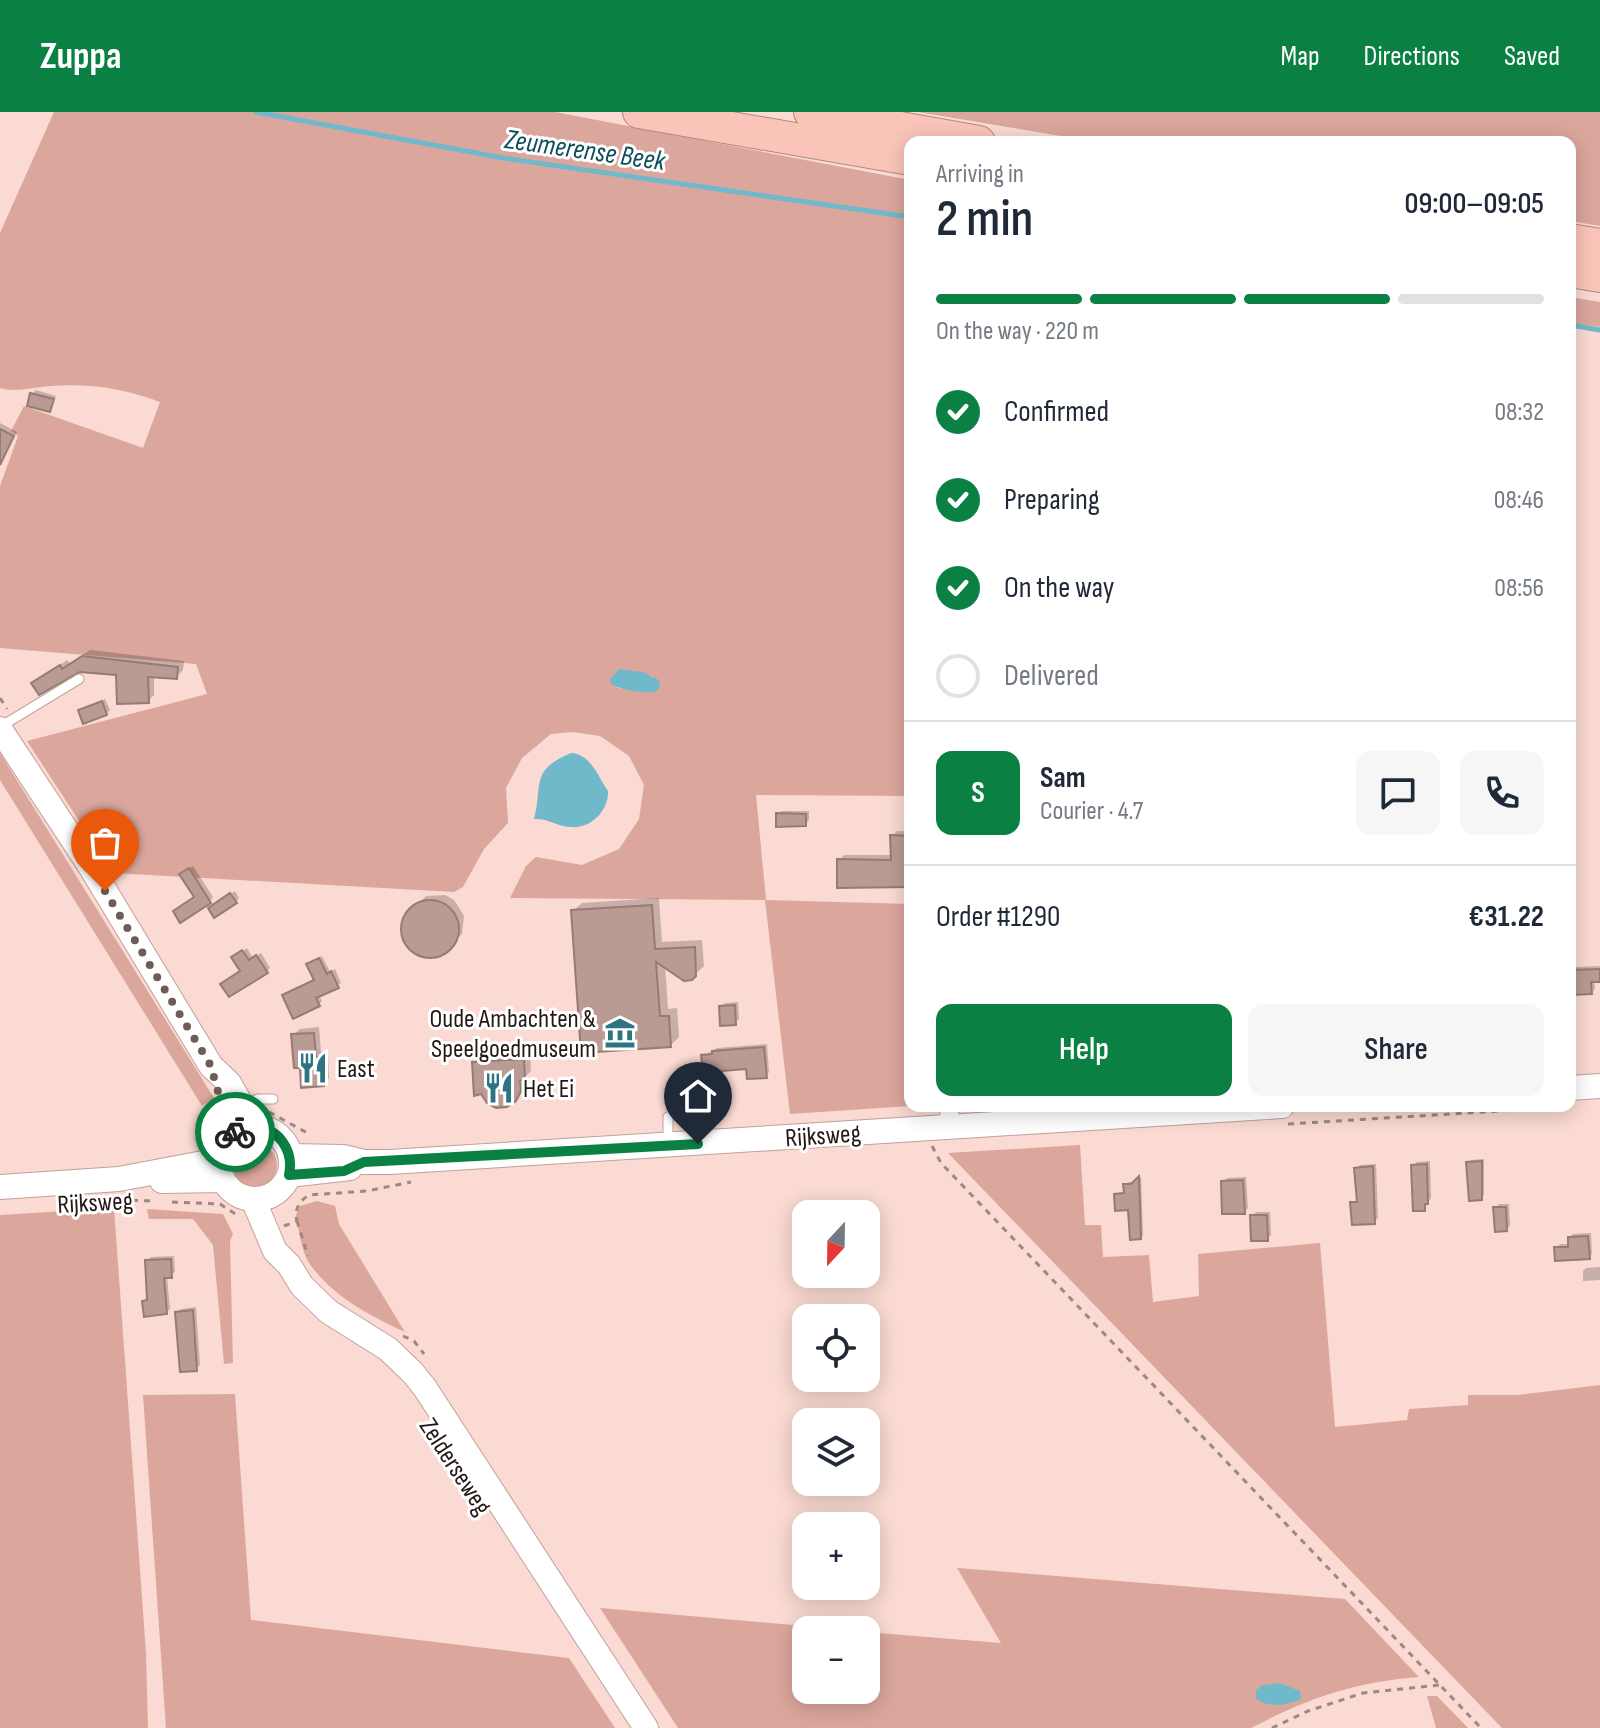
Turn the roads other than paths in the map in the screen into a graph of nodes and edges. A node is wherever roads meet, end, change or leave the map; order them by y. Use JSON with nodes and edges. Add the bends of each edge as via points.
{"nodes":[{"id":1,"x":639,"y":112,"type":"edge"},
{"id":2,"x":810,"y":112,"type":"edge"},
{"id":3,"x":945,"y":136,"type":"edge"},
{"id":4,"x":904,"y":158,"type":"edge"},
{"id":5,"x":1576,"y":241,"type":"edge"},
{"id":6,"x":1600,"y":245,"type":"edge"},
{"id":7,"x":1576,"y":272,"type":"edge"},
{"id":8,"x":1600,"y":276,"type":"edge"},
{"id":9,"x":79,"y":679,"type":"dead end"},
{"id":10,"x":0,"y":728,"type":"edge"},
{"id":11,"x":211,"y":1066,"type":"junction"},
{"id":12,"x":1600,"y":1086,"type":"edge"},
{"id":13,"x":1576,"y":1088,"type":"edge"},
{"id":14,"x":273,"y":1099,"type":"dead end"},
{"id":15,"x":242,"y":1105,"type":"junction"},
{"id":16,"x":1083,"y":1112,"type":"edge"},
{"id":17,"x":950,"y":1116,"type":"edge"},
{"id":18,"x":668,"y":1117,"type":"dead end"},
{"id":19,"x":245,"y":1130,"type":"junction"},
{"id":20,"x":668,"y":1146,"type":"junction"},
{"id":21,"x":290,"y":1166,"type":"junction"},
{"id":22,"x":221,"y":1170,"type":"junction"},
{"id":23,"x":0,"y":1187,"type":"edge"},
{"id":24,"x":263,"y":1197,"type":"junction"},
{"id":25,"x":646,"y":1728,"type":"edge"}],
"edges":[{"from":1,"to":4,"type":"highway"},
{"from":2,"to":3,"type":"highway"},
{"from":5,"to":6,"type":"highway"},
{"from":7,"to":8,"type":"highway"},
{"from":9,"to":10,"type":"lane"},
{"from":10,"to":11,"type":"main road"},
{"from":11,"to":15,"type":"main road"},
{"from":11,"to":19,"type":"main road","via":[[217,1089]]},
{"from":12,"to":13,"type":"main road"},
{"from":14,"to":15,"type":"lane"},
{"from":15,"to":19,"type":"main road"},
{"from":16,"to":17,"type":"main road","name":"Rijksweg"},
{"from":17,"to":20,"type":"main road","name":"Rijksweg","via":[[926,1129]]},
{"from":18,"to":20,"type":"lane"},
{"from":19,"to":21,"type":"main road","via":[[273,1133],[287,1147]]},
{"from":19,"to":22,"type":"main road","via":[[224,1145]]},
{"from":20,"to":21,"type":"main road","name":"Rijksweg","via":[[364,1162],[343,1157]]},
{"from":21,"to":24,"type":"main road","via":[[280,1189]]},
{"from":22,"to":23,"type":"main road","name":"Rijksweg","via":[[166,1182],[140,1177]]},
{"from":22,"to":24,"type":"main road","via":[[231,1189]]},
{"from":24,"to":25,"type":"main road","name":"Zelderseweg","via":[[302,1286],[329,1312],[388,1349],[419,1380]]}]}
